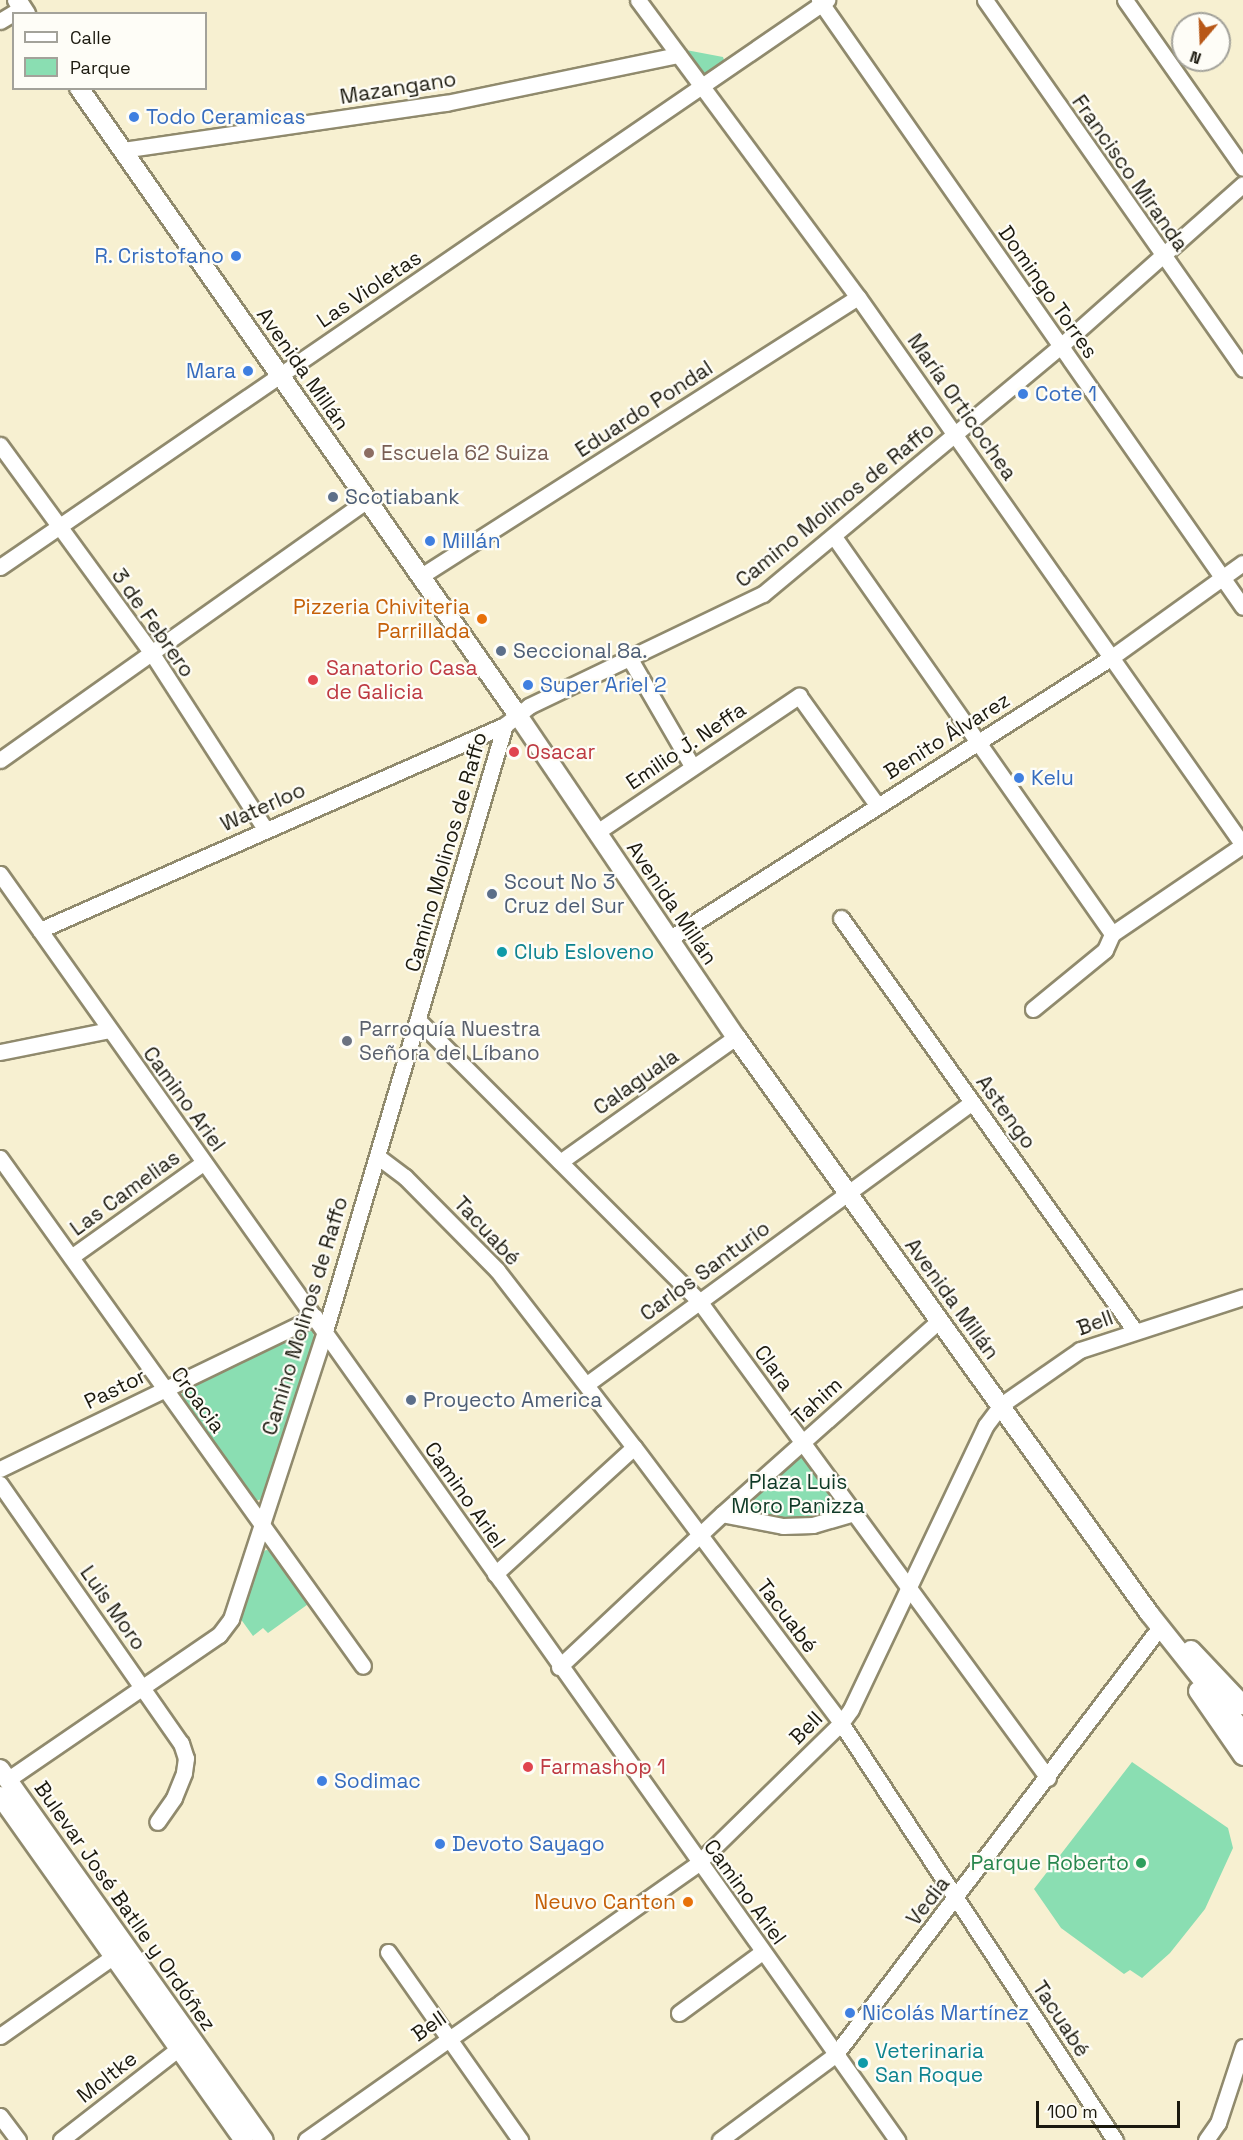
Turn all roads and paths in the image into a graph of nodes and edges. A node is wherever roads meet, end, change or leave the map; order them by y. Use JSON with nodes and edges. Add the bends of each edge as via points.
{"nodes":[{"id":1,"x":638,"y":0,"type":"edge"},
{"id":2,"x":985,"y":0,"type":"edge"},
{"id":3,"x":1125,"y":0,"type":"edge"},
{"id":4,"x":823,"y":1,"type":"edge"},
{"id":5,"x":678,"y":55,"type":"junction"},
{"id":6,"x":703,"y":88,"type":"junction"},
{"id":7,"x":80,"y":90,"type":"edge"},
{"id":8,"x":122,"y":150,"type":"junction"},
{"id":9,"x":1243,"y":168,"type":"edge"},
{"id":10,"x":1243,"y":184,"type":"edge"},
{"id":11,"x":1162,"y":256,"type":"junction"},
{"id":12,"x":858,"y":297,"type":"junction"},
{"id":13,"x":1060,"y":346,"type":"junction"},
{"id":14,"x":1243,"y":369,"type":"edge"},
{"id":15,"x":280,"y":375,"type":"junction"},
{"id":16,"x":957,"y":435,"type":"junction"},
{"id":17,"x":0,"y":445,"type":"edge"},
{"id":18,"x":367,"y":500,"type":"junction"},
{"id":19,"x":60,"y":527,"type":"junction"},
{"id":20,"x":835,"y":538,"type":"junction"},
{"id":21,"x":1243,"y":563,"type":"edge"},
{"id":22,"x":0,"y":567,"type":"edge"},
{"id":23,"x":421,"y":576,"type":"junction"},
{"id":24,"x":1223,"y":578,"type":"junction"},
{"id":25,"x":1243,"y":607,"type":"edge"},
{"id":26,"x":151,"y":652,"type":"junction"},
{"id":27,"x":1112,"y":657,"type":"junction"},
{"id":28,"x":630,"y":659,"type":"junction"},
{"id":29,"x":511,"y":719,"type":"junction"},
{"id":30,"x":977,"y":741,"type":"junction"},
{"id":31,"x":0,"y":760,"type":"edge"},
{"id":32,"x":692,"y":766,"type":"junction"},
{"id":33,"x":878,"y":805,"type":"junction"},
{"id":34,"x":265,"y":829,"type":"junction"},
{"id":35,"x":597,"y":832,"type":"junction"},
{"id":36,"x":1243,"y":845,"type":"edge"},
{"id":37,"x":0,"y":874,"type":"edge"},
{"id":38,"x":840,"y":918,"type":"dead end"},
{"id":39,"x":40,"y":930,"type":"junction"},
{"id":40,"x":1112,"y":934,"type":"junction"},
{"id":41,"x":669,"y":939,"type":"junction"},
{"id":42,"x":1033,"y":1009,"type":"dead end"},
{"id":43,"x":419,"y":1021,"type":"junction"},
{"id":44,"x":109,"y":1030,"type":"junction"},
{"id":45,"x":736,"y":1037,"type":"junction"},
{"id":46,"x":0,"y":1052,"type":"edge"},
{"id":47,"x":972,"y":1102,"type":"junction"},
{"id":48,"x":377,"y":1156,"type":"junction"},
{"id":49,"x":0,"y":1158,"type":"edge"},
{"id":50,"x":204,"y":1162,"type":"junction"},
{"id":51,"x":560,"y":1162,"type":"junction"},
{"id":52,"x":848,"y":1193,"type":"junction"},
{"id":53,"x":71,"y":1257,"type":"junction"},
{"id":54,"x":1243,"y":1297,"type":"edge"},
{"id":55,"x":699,"y":1302,"type":"junction"},
{"id":56,"x":315,"y":1317,"type":"junction"},
{"id":57,"x":940,"y":1320,"type":"junction"},
{"id":58,"x":325,"y":1331,"type":"junction"},
{"id":59,"x":1135,"y":1331,"type":"junction"},
{"id":60,"x":586,"y":1384,"type":"junction"},
{"id":61,"x":164,"y":1388,"type":"junction"},
{"id":62,"x":1001,"y":1405,"type":"junction"},
{"id":63,"x":802,"y":1442,"type":"junction"},
{"id":64,"x":634,"y":1447,"type":"junction"},
{"id":65,"x":0,"y":1468,"type":"edge"},
{"id":66,"x":0,"y":1484,"type":"edge"},
{"id":67,"x":854,"y":1513,"type":"junction"},
{"id":68,"x":722,"y":1514,"type":"junction"},
{"id":69,"x":261,"y":1524,"type":"junction"},
{"id":70,"x":701,"y":1535,"type":"junction"},
{"id":71,"x":495,"y":1574,"type":"junction"},
{"id":72,"x":908,"y":1587,"type":"junction"},
{"id":73,"x":1157,"y":1624,"type":"junction"},
{"id":74,"x":363,"y":1666,"type":"dead end"},
{"id":75,"x":559,"y":1667,"type":"junction"},
{"id":76,"x":143,"y":1687,"type":"junction"},
{"id":77,"x":1243,"y":1705,"type":"edge"},
{"id":78,"x":841,"y":1723,"type":"junction"},
{"id":79,"x":1243,"y":1731,"type":"edge"},
{"id":80,"x":1243,"y":1756,"type":"edge"},
{"id":81,"x":1048,"y":1778,"type":"junction"},
{"id":82,"x":2,"y":1782,"type":"edge"},
{"id":83,"x":158,"y":1822,"type":"dead end"},
{"id":84,"x":698,"y":1863,"type":"junction"},
{"id":85,"x":956,"y":1898,"type":"junction"},
{"id":86,"x":388,"y":1952,"type":"dead end"},
{"id":87,"x":762,"y":1952,"type":"junction"},
{"id":88,"x":114,"y":1956,"type":"junction"},
{"id":89,"x":679,"y":2013,"type":"dead end"},
{"id":90,"x":0,"y":2036,"type":"edge"},
{"id":91,"x":448,"y":2038,"type":"junction"},
{"id":92,"x":1243,"y":2047,"type":"edge"},
{"id":93,"x":179,"y":2048,"type":"junction"},
{"id":94,"x":835,"y":2055,"type":"junction"},
{"id":95,"x":206,"y":2072,"type":"junction"},
{"id":96,"x":0,"y":2115,"type":"edge"},
{"id":97,"x":18,"y":2140,"type":"edge"},
{"id":98,"x":61,"y":2140,"type":"edge"},
{"id":99,"x":244,"y":2140,"type":"edge"},
{"id":100,"x":264,"y":2140,"type":"edge"},
{"id":101,"x":306,"y":2140,"type":"edge"},
{"id":102,"x":520,"y":2140,"type":"edge"},
{"id":103,"x":720,"y":2140,"type":"edge"},
{"id":104,"x":897,"y":2140,"type":"edge"},
{"id":105,"x":1115,"y":2140,"type":"edge"},
{"id":106,"x":1206,"y":2140,"type":"edge"}],
"edges":[{"from":1,"to":5,"type":"street","name":"María Orticochea"},
{"from":2,"to":11,"type":"street","name":"Francisco Miranda"},
{"from":3,"to":9,"type":"street"},
{"from":4,"to":6,"type":"street"},
{"from":4,"to":13,"type":"street","name":"Domingo Torres"},
{"from":5,"to":6,"type":"street","name":"María Orticochea"},
{"from":5,"to":8,"type":"street","name":"Mazangano","via":[[446,103]]},
{"from":6,"to":12,"type":"street","name":"María Orticochea"},
{"from":6,"to":15,"type":"street","name":"Las Violetas"},
{"from":7,"to":8,"type":"main road","name":"Avenida Millán"},
{"from":8,"to":15,"type":"main road","name":"Avenida Millán"},
{"from":10,"to":11,"type":"street","name":"Camino Molinos de Raffo"},
{"from":11,"to":13,"type":"street","name":"Camino Molinos de Raffo"},
{"from":11,"to":14,"type":"street","name":"Francisco Miranda"},
{"from":12,"to":16,"type":"street","name":"María Orticochea"},
{"from":12,"to":23,"type":"street","name":"Eduardo Pondal"},
{"from":13,"to":16,"type":"street","name":"Camino Molinos de Raffo"},
{"from":13,"to":24,"type":"street","name":"Domingo Torres"},
{"from":15,"to":18,"type":"main road","name":"Avenida Millán"},
{"from":15,"to":19,"type":"street","name":"Las Violetas"},
{"from":16,"to":20,"type":"street","name":"Camino Molinos de Raffo"},
{"from":16,"to":27,"type":"street","name":"María Orticochea"},
{"from":17,"to":19,"type":"street","name":"3 de Febrero"},
{"from":18,"to":23,"type":"main road","name":"Avenida Millán"},
{"from":18,"to":26,"type":"street"},
{"from":19,"to":22,"type":"street","name":"Las Violetas"},
{"from":19,"to":26,"type":"street","name":"3 de Febrero"},
{"from":20,"to":28,"type":"street","name":"Camino Molinos de Raffo","via":[[764,594]]},
{"from":20,"to":30,"type":"street"},
{"from":21,"to":24,"type":"street","name":"Benito Álvarez"},
{"from":23,"to":29,"type":"main road","name":"Avenida Millán"},
{"from":24,"to":25,"type":"street","name":"Domingo Torres"},
{"from":24,"to":27,"type":"street","name":"Benito Álvarez"},
{"from":26,"to":31,"type":"street"},
{"from":26,"to":34,"type":"street","name":"3 de Febrero"},
{"from":27,"to":30,"type":"street","name":"Benito Álvarez"},
{"from":27,"to":36,"type":"street","name":"María Orticochea"},
{"from":28,"to":29,"type":"street","name":"Camino Molinos de Raffo"},
{"from":28,"to":32,"type":"street"},
{"from":29,"to":34,"type":"street","name":"Waterloo"},
{"from":29,"to":35,"type":"main road","name":"Avenida Millán"},
{"from":29,"to":43,"type":"street","name":"Camino Molinos de Raffo"},
{"from":30,"to":33,"type":"street","name":"Benito Álvarez"},
{"from":30,"to":40,"type":"street"},
{"from":32,"to":33,"type":"street","name":"Emilio J. Neffa","via":[[800,696]]},
{"from":32,"to":35,"type":"street","name":"Emilio J. Neffa"},
{"from":33,"to":41,"type":"street","name":"Benito Álvarez"},
{"from":34,"to":39,"type":"street","name":"Waterloo"},
{"from":35,"to":41,"type":"main road","name":"Avenida Millán"},
{"from":36,"to":40,"type":"street"},
{"from":37,"to":39,"type":"street","name":"Camino Ariel"},
{"from":38,"to":47,"type":"street","name":"Astengo"},
{"from":39,"to":44,"type":"street","name":"Camino Ariel"},
{"from":40,"to":42,"type":"street","via":[[1105,950]]},
{"from":41,"to":45,"type":"main road","name":"Avenida Millán"},
{"from":43,"to":48,"type":"street","name":"Camino Molinos de Raffo"},
{"from":43,"to":51,"type":"street","name":"Clara"},
{"from":44,"to":46,"type":"street"},
{"from":44,"to":50,"type":"street","name":"Camino Ariel"},
{"from":45,"to":51,"type":"street","name":"Calaguala"},
{"from":45,"to":52,"type":"main road","name":"Avenida Millán"},
{"from":47,"to":52,"type":"street","name":"Carlos Santurio"},
{"from":47,"to":59,"type":"street","name":"Astengo"},
{"from":48,"to":58,"type":"street","name":"Camino Molinos de Raffo"},
{"from":48,"to":60,"type":"street","name":"Tacuabé","via":[[405,1177],[496,1270]]},
{"from":49,"to":53,"type":"street","name":"Croacia"},
{"from":50,"to":53,"type":"street","name":"Las Camelias"},
{"from":50,"to":56,"type":"street","name":"Camino Ariel"},
{"from":51,"to":55,"type":"street","name":"Clara"},
{"from":52,"to":55,"type":"street","name":"Carlos Santurio"},
{"from":52,"to":57,"type":"main road","name":"Avenida Millán"},
{"from":53,"to":61,"type":"street","name":"Croacia"},
{"from":54,"to":59,"type":"street","name":"Bell"},
{"from":55,"to":60,"type":"street","name":"Carlos Santurio"},
{"from":55,"to":63,"type":"street","name":"Clara"},
{"from":56,"to":58,"type":"street","name":"Camino Ariel"},
{"from":56,"to":61,"type":"street","name":"Pastor"},
{"from":57,"to":62,"type":"main road","name":"Avenida Millán"},
{"from":57,"to":63,"type":"street","name":"Tahim"},
{"from":58,"to":69,"type":"street","name":"Camino Molinos de Raffo"},
{"from":58,"to":71,"type":"street","name":"Camino Ariel"},
{"from":59,"to":62,"type":"street","name":"Bell","via":[[1071,1354]]},
{"from":60,"to":64,"type":"street","name":"Tacuabé"},
{"from":61,"to":65,"type":"street","name":"Pastor"},
{"from":61,"to":69,"type":"street","name":"Croacia"},
{"from":62,"to":72,"type":"street","name":"Bell","via":[[986,1425]]},
{"from":62,"to":73,"type":"main road","name":"Avenida Millán"},
{"from":63,"to":67,"type":"street","name":"Clara"},
{"from":63,"to":68,"type":"street","name":"Tahim"},
{"from":64,"to":70,"type":"street","name":"Tacuabé"},
{"from":64,"to":71,"type":"street"},
{"from":66,"to":76,"type":"street","name":"Luis Moro"},
{"from":67,"to":68,"type":"street","via":[[813,1525],[783,1526]]},
{"from":67,"to":72,"type":"street","name":"Clara"},
{"from":68,"to":70,"type":"street","name":"Tahim"},
{"from":69,"to":74,"type":"street","name":"Croacia"},
{"from":69,"to":76,"type":"street","name":"Camino Molinos de Raffo","via":[[226,1629]]},
{"from":70,"to":75,"type":"street","name":"Tahim"},
{"from":70,"to":78,"type":"street","name":"Tacuabé"},
{"from":71,"to":75,"type":"street","name":"Camino Ariel"},
{"from":72,"to":78,"type":"street","name":"Bell"},
{"from":72,"to":81,"type":"street","name":"Clara"},
{"from":73,"to":77,"type":"main road","via":[[1209,1667]]},
{"from":73,"to":79,"type":"main road","name":"Avenida Millán"},
{"from":73,"to":80,"type":"main road","via":[[1174,1657]]},
{"from":73,"to":81,"type":"street","name":"Vedia"},
{"from":75,"to":84,"type":"street","name":"Camino Ariel"},
{"from":76,"to":82,"type":"street"},
{"from":76,"to":83,"type":"street","name":"Luis Moro","via":[[181,1743],[186,1758],[174,1798]]},
{"from":78,"to":84,"type":"street","name":"Bell"},
{"from":78,"to":85,"type":"street","name":"Tacuabé"},
{"from":81,"to":85,"type":"street","name":"Vedia"},
{"from":82,"to":88,"type":"main road","name":"Bulevar José Batlle y Ordóñez"},
{"from":82,"to":95,"type":"main road","name":"Bulevar José Batlle y Ordóñez"},
{"from":84,"to":87,"type":"street","name":"Camino Ariel"},
{"from":84,"to":91,"type":"street","name":"Bell"},
{"from":85,"to":94,"type":"street","name":"Vedia"},
{"from":85,"to":105,"type":"street","name":"Tacuabé"},
{"from":86,"to":91,"type":"street"},
{"from":87,"to":89,"type":"street"},
{"from":87,"to":94,"type":"street","name":"Camino Ariel"},
{"from":88,"to":90,"type":"street"},
{"from":88,"to":93,"type":"main road","name":"Bulevar José Batlle y Ordóñez"},
{"from":91,"to":101,"type":"street","name":"Bell"},
{"from":91,"to":102,"type":"street"},
{"from":92,"to":106,"type":"street","via":[[1218,2123]]},
{"from":93,"to":95,"type":"main road","name":"Bulevar José Batlle y Ordóñez"},
{"from":93,"to":98,"type":"street","name":"Moltke"},
{"from":94,"to":103,"type":"street","name":"Vedia"},
{"from":94,"to":104,"type":"street","name":"Camino Ariel"},
{"from":95,"to":99,"type":"main road","name":"Bulevar José Batlle y Ordóñez"},
{"from":95,"to":100,"type":"main road","name":"Bulevar José Batlle y Ordóñez"},
{"from":96,"to":97,"type":"street"}]}
